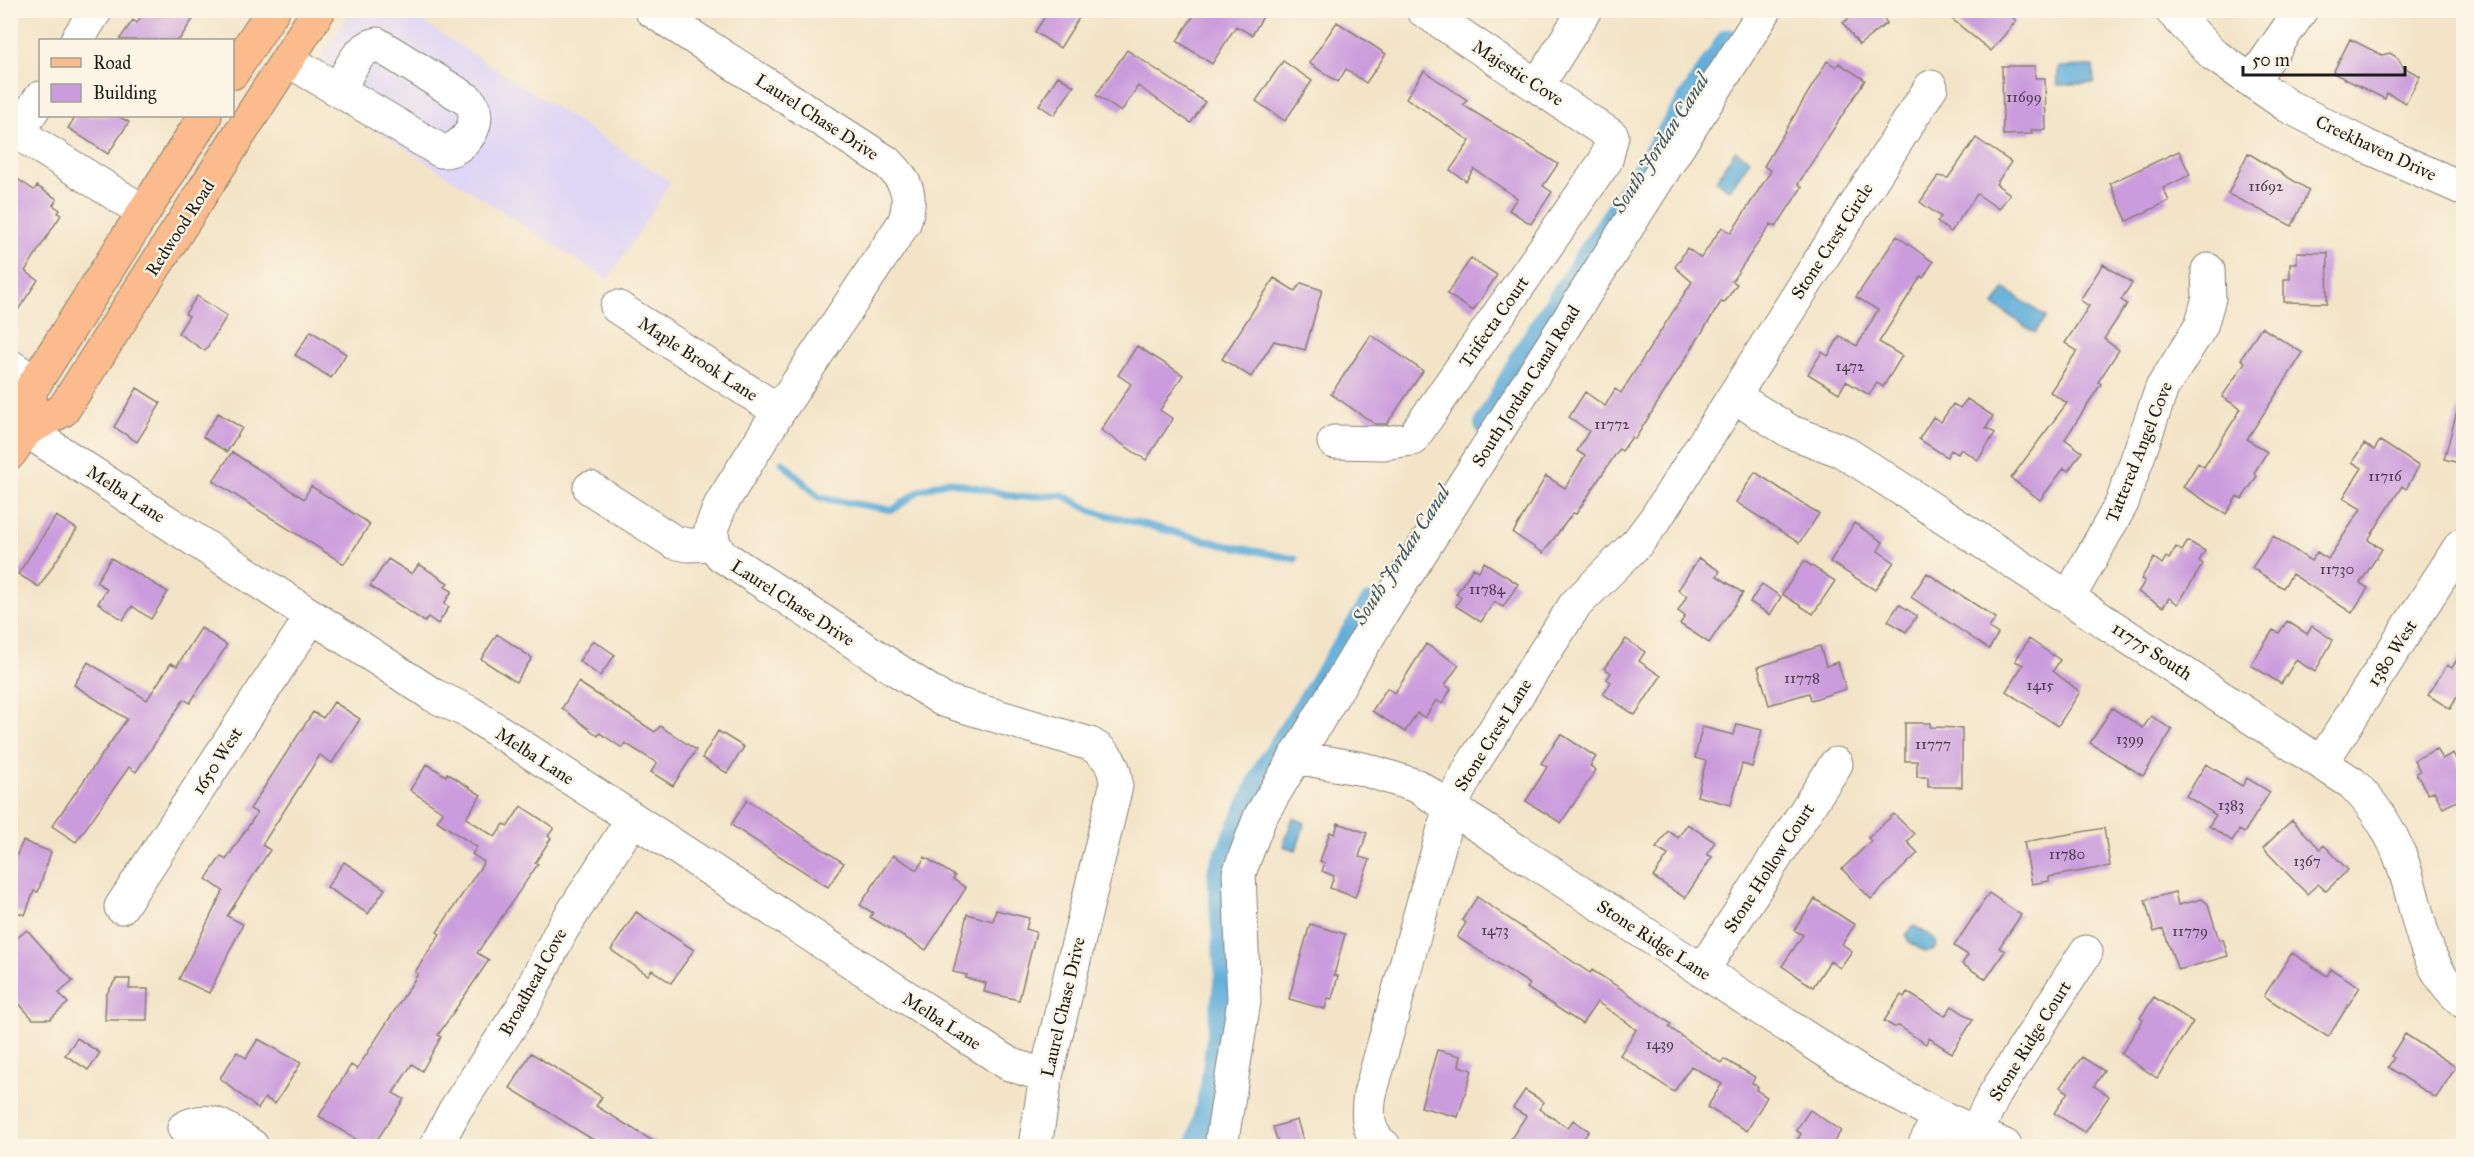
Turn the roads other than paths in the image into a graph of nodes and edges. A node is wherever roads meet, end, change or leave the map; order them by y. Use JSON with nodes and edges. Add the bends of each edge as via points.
{"nodes":[{"id":1,"x":96,"y":10,"type":"edge"},
{"id":2,"x":273,"y":10,"type":"edge"},
{"id":3,"x":319,"y":10,"type":"edge"},
{"id":4,"x":651,"y":10,"type":"edge"},
{"id":5,"x":1423,"y":10,"type":"edge"},
{"id":6,"x":1585,"y":10,"type":"edge"},
{"id":7,"x":1765,"y":10,"type":"edge"},
{"id":8,"x":2171,"y":10,"type":"edge"},
{"id":9,"x":2301,"y":10,"type":"edge"},
{"id":10,"x":77,"y":39,"type":"edge"},
{"id":11,"x":288,"y":60,"type":"junction"},
{"id":12,"x":234,"y":71,"type":"edge"},
{"id":13,"x":2252,"y":81,"type":"junction"},
{"id":14,"x":1538,"y":85,"type":"junction"},
{"id":15,"x":1931,"y":87,"type":"dead end"},
{"id":16,"x":339,"y":90,"type":"dead end"},
{"id":17,"x":39,"y":99,"type":"edge"},
{"id":18,"x":204,"y":117,"type":"edge"},
{"id":19,"x":14,"y":131,"type":"edge"},
{"id":20,"x":1612,"y":136,"type":"joint"},
{"id":21,"x":2463,"y":189,"type":"edge"},
{"id":22,"x":144,"y":212,"type":"junction"},
{"id":23,"x":2208,"y":270,"type":"dead end"},
{"id":24,"x":617,"y":307,"type":"dead end"},
{"id":25,"x":23,"y":374,"type":"edge"},
{"id":26,"x":1735,"y":397,"type":"junction"},
{"id":27,"x":779,"y":411,"type":"junction"},
{"id":28,"x":18,"y":441,"type":"edge"},
{"id":29,"x":1334,"y":442,"type":"dead end"},
{"id":30,"x":590,"y":488,"type":"dead end"},
{"id":31,"x":714,"y":544,"type":"junction"},
{"id":32,"x":2461,"y":545,"type":"dead end"},
{"id":33,"x":2069,"y":597,"type":"junction"},
{"id":34,"x":312,"y":616,"type":"junction"},
{"id":35,"x":1295,"y":757,"type":"junction"},
{"id":36,"x":2322,"y":762,"type":"junction"},
{"id":37,"x":1836,"y":764,"type":"dead end"},
{"id":38,"x":1450,"y":807,"type":"junction"},
{"id":39,"x":632,"y":820,"type":"junction"},
{"id":40,"x":121,"y":907,"type":"dead end"},
{"id":41,"x":2086,"y":952,"type":"dead end"},
{"id":42,"x":1702,"y":971,"type":"junction"},
{"id":43,"x":2463,"y":1002,"type":"edge"},
{"id":44,"x":1046,"y":1076,"type":"junction"},
{"id":45,"x":1939,"y":1116,"type":"junction"},
{"id":46,"x":184,"y":1128,"type":"dead end"},
{"id":47,"x":1976,"y":1132,"type":"junction"},
{"id":48,"x":1377,"y":1138,"type":"edge"},
{"id":49,"x":252,"y":1146,"type":"edge"},
{"id":50,"x":436,"y":1146,"type":"edge"},
{"id":51,"x":1035,"y":1146,"type":"edge"},
{"id":52,"x":1221,"y":1146,"type":"edge"},
{"id":53,"x":1924,"y":1146,"type":"edge"},
{"id":54,"x":2005,"y":1146,"type":"edge"}],
"edges":[{"from":1,"to":10,"type":"street"},
{"from":2,"to":12,"type":"main road"},
{"from":3,"to":11,"type":"main road","name":"Redwood Road"},
{"from":4,"to":27,"type":"street","name":"Laurel Chase Drive","via":[[888,163],[901,175],[910,193],[904,223]]},
{"from":5,"to":14,"type":"street","name":"Majestic Cove"},
{"from":6,"to":14,"type":"street"},
{"from":7,"to":35,"type":"street","name":"South Jordan Canal Road"},
{"from":8,"to":13,"type":"street","name":"Creekhaven Drive","via":[[2214,55]]},
{"from":9,"to":13,"type":"street"},
{"from":11,"to":16,"type":"street"},
{"from":11,"to":28,"type":"main road","name":"Redwood Road","via":[[63,410]]},
{"from":13,"to":21,"type":"street","name":"Creekhaven Drive","via":[[2288,106],[2366,146]]},
{"from":14,"to":20,"type":"street","name":"Majestic Cove"},
{"from":15,"to":26,"type":"street","name":"Stone Crest Circle"},
{"from":17,"to":19,"type":"street"},
{"from":18,"to":22,"type":"main road"},
{"from":19,"to":22,"type":"street"},
{"from":20,"to":29,"type":"street","name":"Trifecta Court","via":[[1606,160],[1412,439]]},
{"from":22,"to":25,"type":"main road"},
{"from":23,"to":33,"type":"street","name":"Tattered Angel Cove","via":[[2209,298],[2201,326],[2162,388],[2122,503]]},
{"from":24,"to":27,"type":"street","name":"Maple Brook Lane"},
{"from":25,"to":28,"type":"main road","via":[[31,389]]},
{"from":26,"to":33,"type":"street","name":"11775 South","via":[[1791,432],[1842,451]]},
{"from":26,"to":38,"type":"street","name":"Stone Crest Lane","via":[[1644,534],[1575,605],[1472,765]]},
{"from":27,"to":31,"type":"street","name":"Laurel Chase Drive","via":[[715,516],[711,529]]},
{"from":28,"to":34,"type":"street","name":"Melba Lane"},
{"from":30,"to":31,"type":"street","via":[[674,542]]},
{"from":31,"to":44,"type":"street","name":"Laurel Chase Drive","via":[[731,563],[943,700],[1090,744],[1110,760],[1116,786]]},
{"from":32,"to":36,"type":"street","name":"1380 West"},
{"from":33,"to":36,"type":"street","name":"11775 South"},
{"from":34,"to":39,"type":"street","name":"Melba Lane","via":[[433,695],[469,712]]},
{"from":34,"to":40,"type":"street","name":"1650 West"},
{"from":35,"to":38,"type":"street","name":"Stone Ridge Lane","via":[[1390,777],[1417,786]]},
{"from":35,"to":52,"type":"street","name":"South Jordan Canal Road","via":[[1260,817],[1239,873],[1244,1001]]},
{"from":36,"to":43,"type":"street","name":"11775 South","via":[[2373,804],[2390,830],[2423,944],[2436,970]]},
{"from":37,"to":42,"type":"street","name":"Stone Hollow Court"},
{"from":38,"to":42,"type":"street","name":"Stone Ridge Lane"},
{"from":38,"to":48,"type":"street","name":"Stone Crest Lane","via":[[1370,1094],[1367,1111]]},
{"from":39,"to":44,"type":"street","name":"Melba Lane","via":[[1009,1064]]},
{"from":39,"to":50,"type":"street","name":"Broadhead Cove","via":[[561,931],[524,1005]]},
{"from":41,"to":47,"type":"street","name":"Stone Ridge Court","via":[[1995,1094]]},
{"from":42,"to":45,"type":"street","name":"Stone Ridge Lane","via":[[1865,1076]]},
{"from":44,"to":51,"type":"street","name":"Laurel Chase Drive"},
{"from":45,"to":47,"type":"street","name":"Stone Ridge Lane"},
{"from":45,"to":53,"type":"street"},
{"from":46,"to":49,"type":"street","via":[[202,1121],[212,1122]]},
{"from":47,"to":54,"type":"street","name":"Stone Ridge Lane"}]}
